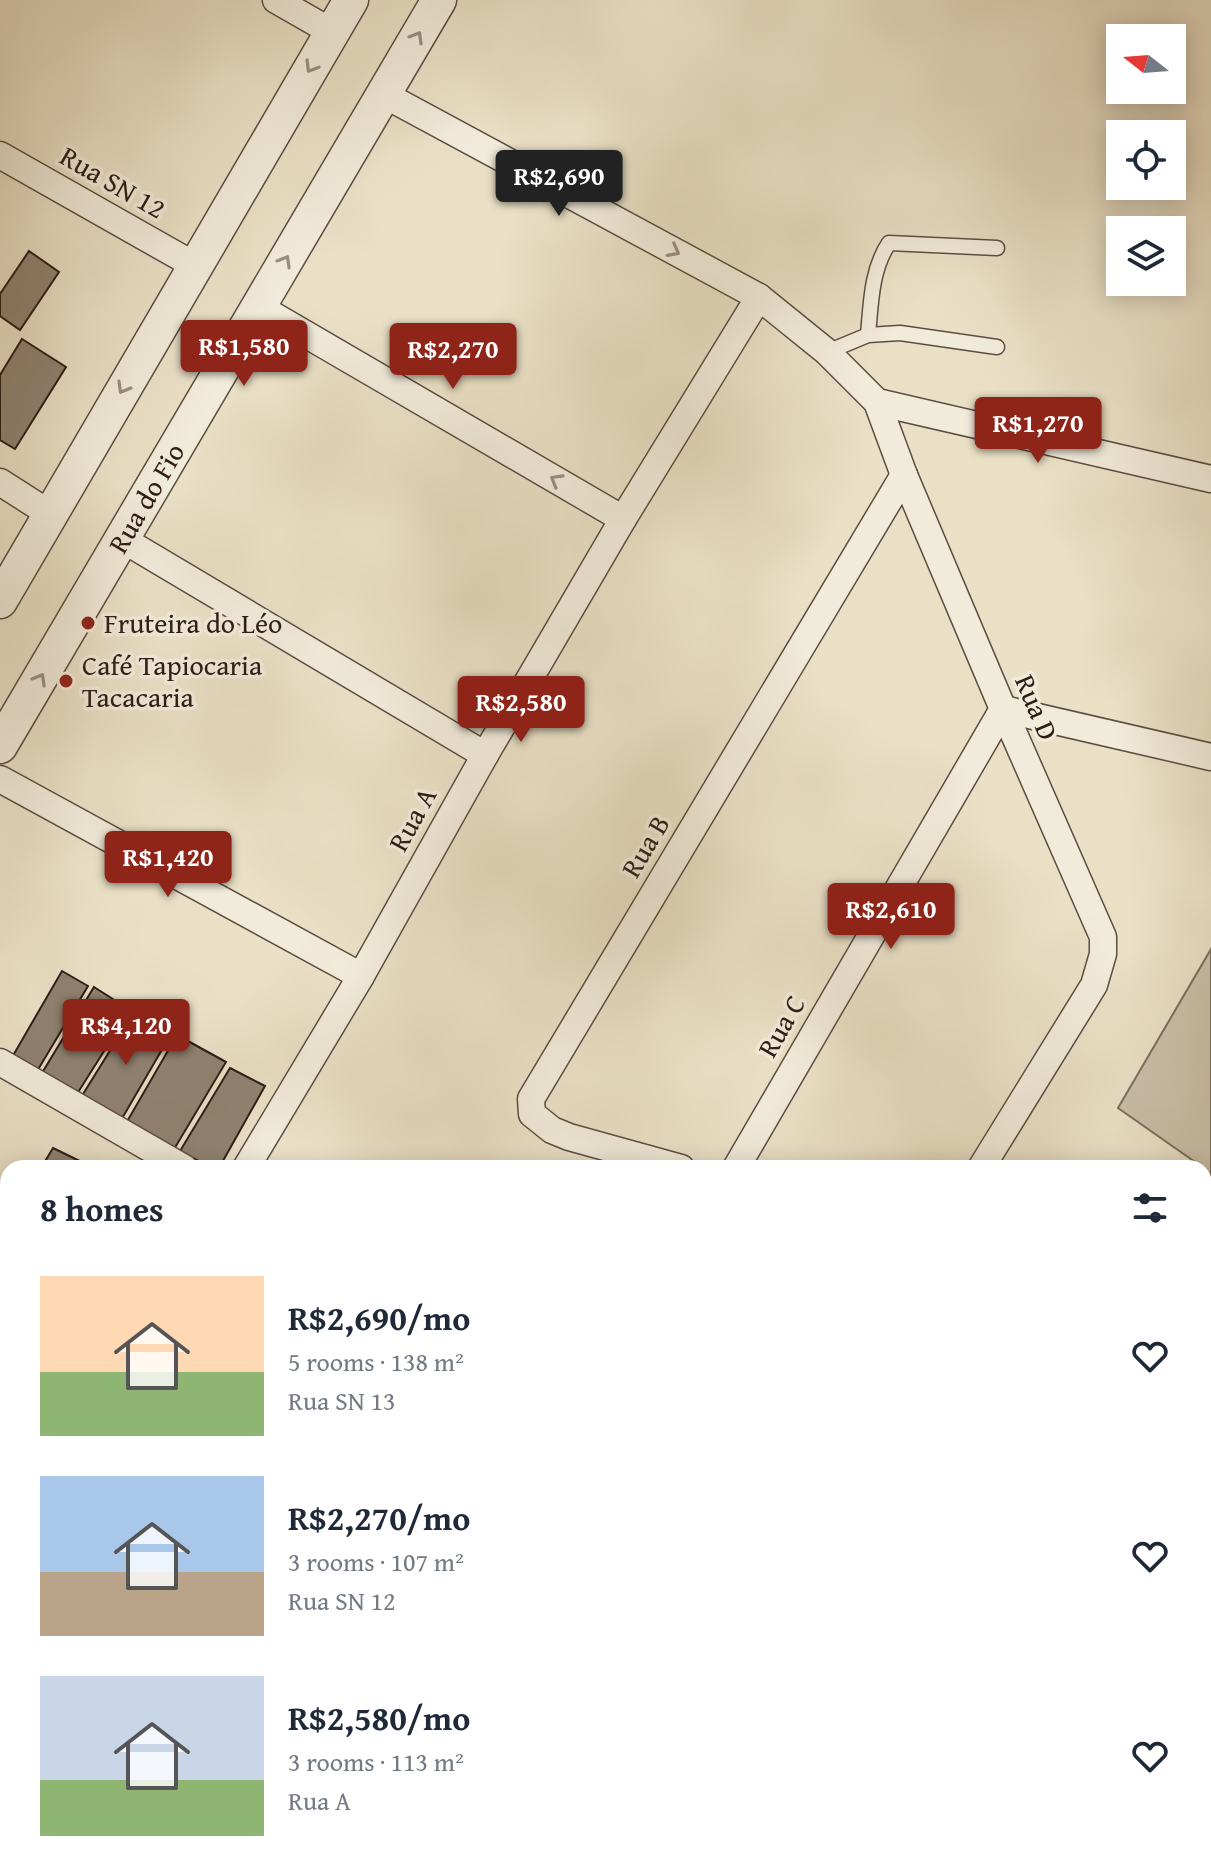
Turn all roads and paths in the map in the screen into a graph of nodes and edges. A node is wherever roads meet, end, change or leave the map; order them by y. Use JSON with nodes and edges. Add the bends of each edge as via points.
{"nodes":[{"id":1,"x":276,"y":0,"type":"edge"},
{"id":2,"x":351,"y":0,"type":"edge"},
{"id":3,"x":439,"y":0,"type":"edge"},
{"id":4,"x":332,"y":32,"type":"junction"},
{"id":5,"x":383,"y":94,"type":"junction"},
{"id":6,"x":0,"y":155,"type":"edge"},
{"id":7,"x":997,"y":248,"type":"dead end"},
{"id":8,"x":194,"y":265,"type":"junction"},
{"id":9,"x":759,"y":297,"type":"junction"},
{"id":10,"x":259,"y":307,"type":"junction"},
{"id":11,"x":868,"y":335,"type":"junction"},
{"id":12,"x":997,"y":347,"type":"dead end"},
{"id":13,"x":827,"y":352,"type":"junction"},
{"id":14,"x":877,"y":402,"type":"junction"},
{"id":15,"x":904,"y":475,"type":"junction"},
{"id":16,"x":1211,"y":479,"type":"edge"},
{"id":17,"x":0,"y":482,"type":"edge"},
{"id":18,"x":50,"y":514,"type":"junction"},
{"id":19,"x":623,"y":519,"type":"junction"},
{"id":20,"x":122,"y":539,"type":"junction"},
{"id":21,"x":0,"y":601,"type":"edge"},
{"id":22,"x":1003,"y":709,"type":"junction"},
{"id":23,"x":0,"y":746,"type":"edge"},
{"id":24,"x":485,"y":755,"type":"junction"},
{"id":25,"x":1211,"y":757,"type":"edge"},
{"id":26,"x":0,"y":779,"type":"edge"},
{"id":27,"x":361,"y":976,"type":"junction"},
{"id":28,"x":0,"y":1062,"type":"edge"},
{"id":29,"x":170,"y":1160,"type":"edge"},
{"id":30,"x":251,"y":1160,"type":"edge"},
{"id":31,"x":654,"y":1160,"type":"edge"},
{"id":32,"x":741,"y":1160,"type":"edge"},
{"id":33,"x":986,"y":1160,"type":"edge"}],
"edges":[{"from":1,"to":4,"type":"street"},
{"from":2,"to":4,"type":"street"},
{"from":5,"to":3,"type":"street","name":"Rua do Fio","one_way":true},
{"from":4,"to":8,"type":"street","one_way":true},
{"from":5,"to":9,"type":"street","name":"Rua D","one_way":true},
{"from":10,"to":5,"type":"street","name":"Rua do Fio","one_way":true},
{"from":6,"to":8,"type":"street","name":"Rua SN 12"},
{"from":7,"to":11,"type":"lane","via":[[889,243],[872,286]]},
{"from":8,"to":18,"type":"street","one_way":true},
{"from":9,"to":13,"type":"street","name":"Rua D"},
{"from":9,"to":19,"type":"street","name":"Rua A"},
{"from":19,"to":10,"type":"street","one_way":true},
{"from":10,"to":20,"type":"street","name":"Rua do Fio"},
{"from":11,"to":12,"type":"lane","via":[[900,333]]},
{"from":11,"to":13,"type":"lane"},
{"from":13,"to":14,"type":"street","name":"Rua D"},
{"from":14,"to":15,"type":"street","name":"Rua D"},
{"from":14,"to":16,"type":"street"},
{"from":15,"to":22,"type":"street","name":"Rua D"},
{"from":15,"to":31,"type":"street","name":"Rua B","via":[[531,1099],[532,1114],[552,1130]]},
{"from":17,"to":18,"type":"street"},
{"from":18,"to":21,"type":"street"},
{"from":19,"to":24,"type":"street","name":"Rua A"},
{"from":23,"to":20,"type":"street","name":"Rua do Fio","one_way":true},
{"from":20,"to":24,"type":"street"},
{"from":22,"to":25,"type":"street"},
{"from":22,"to":32,"type":"street","name":"Rua C"},
{"from":22,"to":33,"type":"street","name":"Rua D","via":[[1103,937],[1103,954],[1094,985]]},
{"from":24,"to":27,"type":"street","name":"Rua A"},
{"from":26,"to":27,"type":"street"},
{"from":27,"to":30,"type":"street","name":"Rua A"},
{"from":28,"to":29,"type":"street"}]}
